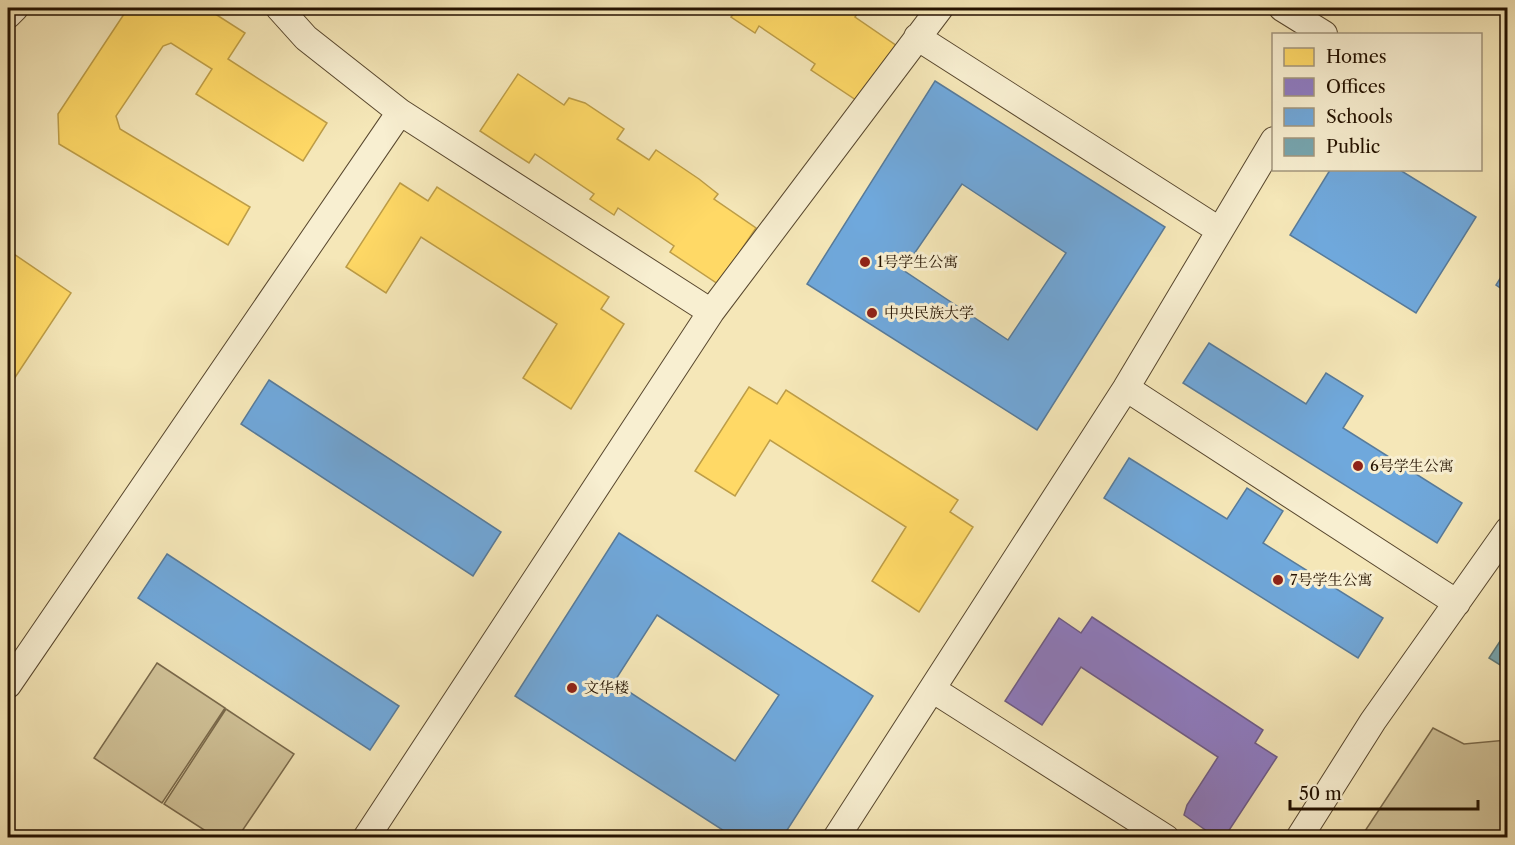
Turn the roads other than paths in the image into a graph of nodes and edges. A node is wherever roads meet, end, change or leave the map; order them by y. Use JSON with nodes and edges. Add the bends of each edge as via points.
{"nodes":[{"id":1,"x":15,"y":8,"type":"edge"},
{"id":2,"x":279,"y":8,"type":"edge"},
{"id":3,"x":939,"y":8,"type":"edge"},
{"id":4,"x":1282,"y":8,"type":"edge"},
{"id":5,"x":8,"y":15,"type":"edge"},
{"id":6,"x":1322,"y":33,"type":"edge"},
{"id":7,"x":917,"y":37,"type":"junction"},
{"id":8,"x":400,"y":112,"type":"junction"},
{"id":9,"x":1272,"y":143,"type":"edge"},
{"id":10,"x":1219,"y":230,"type":"junction"},
{"id":11,"x":711,"y":312,"type":"junction"},
{"id":12,"x":1126,"y":388,"type":"junction"},
{"id":13,"x":1508,"y":530,"type":"edge"},
{"id":14,"x":1457,"y":603,"type":"junction"},
{"id":15,"x":8,"y":685,"type":"edge"},
{"id":16,"x":932,"y":688,"type":"junction"},
{"id":17,"x":366,"y":837,"type":"edge"},
{"id":18,"x":836,"y":837,"type":"edge"},
{"id":19,"x":1166,"y":837,"type":"edge"},
{"id":20,"x":1299,"y":837,"type":"edge"}],
"edges":[{"from":1,"to":5,"type":"street"},
{"from":2,"to":8,"type":"street","via":[[306,38]]},
{"from":3,"to":7,"type":"street"},
{"from":4,"to":6,"type":"street"},
{"from":7,"to":10,"type":"street"},
{"from":7,"to":11,"type":"street"},
{"from":8,"to":11,"type":"street"},
{"from":8,"to":15,"type":"street"},
{"from":9,"to":10,"type":"street"},
{"from":10,"to":12,"type":"street"},
{"from":11,"to":17,"type":"street"},
{"from":12,"to":14,"type":"street"},
{"from":12,"to":16,"type":"street"},
{"from":13,"to":14,"type":"street"},
{"from":14,"to":20,"type":"street","via":[[1373,721]]},
{"from":16,"to":18,"type":"street"},
{"from":16,"to":19,"type":"street"}]}
